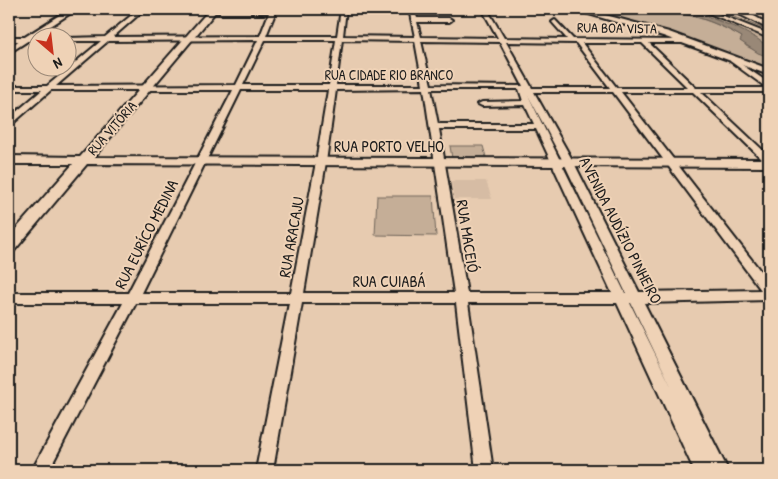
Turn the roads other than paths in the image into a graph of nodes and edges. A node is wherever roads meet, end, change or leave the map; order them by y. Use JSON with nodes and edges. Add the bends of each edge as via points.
{"nodes":[{"id":1,"x":66,"y":9,"type":"edge"},
{"id":2,"x":72,"y":9,"type":"edge"},
{"id":3,"x":142,"y":9,"type":"edge"},
{"id":4,"x":344,"y":9,"type":"edge"},
{"id":5,"x":479,"y":9,"type":"edge"},
{"id":6,"x":485,"y":9,"type":"edge"},
{"id":7,"x":576,"y":9,"type":"edge"},
{"id":8,"x":704,"y":9,"type":"edge"},
{"id":9,"x":732,"y":9,"type":"edge"},
{"id":10,"x":214,"y":10,"type":"edge"},
{"id":11,"x":273,"y":10,"type":"edge"},
{"id":12,"x":413,"y":14,"type":"edge"},
{"id":13,"x":769,"y":19,"type":"edge"},
{"id":14,"x":448,"y":20,"type":"dead end"},
{"id":15,"x":758,"y":20,"type":"junction"},
{"id":16,"x":555,"y":22,"type":"dead end"},
{"id":17,"x":491,"y":25,"type":"junction"},
{"id":18,"x":769,"y":27,"type":"edge"},
{"id":19,"x":769,"y":36,"type":"edge"},
{"id":20,"x":106,"y":38,"type":"junction"},
{"id":21,"x":189,"y":38,"type":"junction"},
{"id":22,"x":263,"y":38,"type":"junction"},
{"id":23,"x":340,"y":38,"type":"junction"},
{"id":24,"x":9,"y":39,"type":"edge"},
{"id":25,"x":24,"y":39,"type":"junction"},
{"id":26,"x":28,"y":39,"type":"edge"},
{"id":27,"x":78,"y":39,"type":"edge"},
{"id":28,"x":419,"y":39,"type":"junction"},
{"id":29,"x":499,"y":39,"type":"junction"},
{"id":30,"x":574,"y":40,"type":"junction"},
{"id":31,"x":643,"y":41,"type":"junction"},
{"id":32,"x":686,"y":42,"type":"junction"},
{"id":33,"x":9,"y":46,"type":"edge"},
{"id":34,"x":9,"y":52,"type":"edge"},
{"id":35,"x":732,"y":60,"type":"junction"},
{"id":36,"x":769,"y":72,"type":"edge"},
{"id":37,"x":332,"y":87,"type":"junction"},
{"id":38,"x":428,"y":87,"type":"junction"},
{"id":39,"x":9,"y":88,"type":"edge"},
{"id":40,"x":49,"y":88,"type":"junction"},
{"id":41,"x":146,"y":88,"type":"junction"},
{"id":42,"x":238,"y":88,"type":"junction"},
{"id":43,"x":769,"y":88,"type":"edge"},
{"id":44,"x":525,"y":89,"type":"junction"},
{"id":45,"x":616,"y":90,"type":"junction"},
{"id":46,"x":694,"y":90,"type":"junction"},
{"id":47,"x":528,"y":103,"type":"junction"},
{"id":48,"x":482,"y":104,"type":"dead end"},
{"id":49,"x":9,"y":122,"type":"edge"},
{"id":50,"x":539,"y":126,"type":"junction"},
{"id":51,"x":435,"y":127,"type":"junction"},
{"id":52,"x":9,"y":160,"type":"edge"},
{"id":53,"x":769,"y":162,"type":"edge"},
{"id":54,"x":40,"y":163,"type":"junction"},
{"id":55,"x":81,"y":164,"type":"junction"},
{"id":56,"x":199,"y":165,"type":"junction"},
{"id":57,"x":320,"y":165,"type":"junction"},
{"id":58,"x":441,"y":165,"type":"junction"},
{"id":59,"x":565,"y":166,"type":"junction"},
{"id":60,"x":672,"y":166,"type":"junction"},
{"id":61,"x":9,"y":167,"type":"edge"},
{"id":62,"x":769,"y":170,"type":"edge"},
{"id":63,"x":9,"y":247,"type":"edge"},
{"id":64,"x":605,"y":261,"type":"junction"},
{"id":65,"x":618,"y":262,"type":"junction"},
{"id":66,"x":769,"y":293,"type":"edge"},
{"id":67,"x":9,"y":298,"type":"edge"},
{"id":68,"x":132,"y":298,"type":"junction"},
{"id":69,"x":297,"y":298,"type":"junction"},
{"id":70,"x":461,"y":298,"type":"junction"},
{"id":71,"x":623,"y":298,"type":"junction"},
{"id":72,"x":636,"y":298,"type":"junction"},
{"id":73,"x":688,"y":437,"type":"junction"},
{"id":74,"x":704,"y":438,"type":"junction"},
{"id":75,"x":40,"y":470,"type":"edge"},
{"id":76,"x":265,"y":470,"type":"edge"},
{"id":77,"x":486,"y":470,"type":"edge"},
{"id":78,"x":703,"y":470,"type":"edge"},
{"id":79,"x":720,"y":470,"type":"edge"}],
"edges":[{"from":1,"to":25,"type":"main road"},
{"from":2,"to":25,"type":"main road"},
{"from":3,"to":20,"type":"street"},
{"from":4,"to":23,"type":"street","name":"RUA ARACAJU"},
{"from":5,"to":17,"type":"street","name":"AVENIDA AUDÍZIO PINHEIRO"},
{"from":6,"to":17,"type":"street","name":"AVENIDA AUDÍZIO PINHEIRO"},
{"from":7,"to":32,"type":"main road"},
{"from":8,"to":19,"type":"street"},
{"from":9,"to":15,"type":"street"},
{"from":10,"to":11,"type":"street"},
{"from":10,"to":21,"type":"main road","name":"RUA VITÓRIA"},
{"from":11,"to":22,"type":"street","name":"RUA EURÍCO MEDINA"},
{"from":12,"to":14,"type":"street"},
{"from":12,"to":28,"type":"street","name":"RUA MACEIÓ"},
{"from":13,"to":15,"type":"street"},
{"from":15,"to":18,"type":"street"},
{"from":16,"to":30,"type":"street"},
{"from":17,"to":29,"type":"street","name":"AVENIDA AUDÍZIO PINHEIRO"},
{"from":20,"to":21,"type":"street","name":"RUA BOA VISTA"},
{"from":20,"to":27,"type":"street","name":"RUA BOA VISTA"},
{"from":20,"to":40,"type":"street"},
{"from":21,"to":22,"type":"street","name":"RUA BOA VISTA"},
{"from":21,"to":41,"type":"main road","name":"RUA VITÓRIA"},
{"from":22,"to":23,"type":"street","name":"RUA BOA VISTA"},
{"from":22,"to":42,"type":"street","name":"RUA EURÍCO MEDINA"},
{"from":23,"to":28,"type":"street","name":"RUA BOA VISTA"},
{"from":23,"to":37,"type":"street","name":"RUA ARACAJU"},
{"from":24,"to":25,"type":"street"},
{"from":25,"to":26,"type":"street"},
{"from":25,"to":33,"type":"main road"},
{"from":25,"to":34,"type":"main road"},
{"from":28,"to":29,"type":"street","name":"RUA BOA VISTA"},
{"from":28,"to":38,"type":"street","name":"RUA MACEIÓ"},
{"from":29,"to":30,"type":"street","name":"RUA BOA VISTA"},
{"from":29,"to":44,"type":"street","name":"AVENIDA AUDÍZIO PINHEIRO"},
{"from":30,"to":31,"type":"street","name":"RUA BOA VISTA"},
{"from":30,"to":45,"type":"street"},
{"from":31,"to":32,"type":"street","name":"RUA BOA VISTA"},
{"from":31,"to":46,"type":"street"},
{"from":32,"to":35,"type":"main road"},
{"from":35,"to":36,"type":"main road"},
{"from":35,"to":43,"type":"street"},
{"from":37,"to":38,"type":"street","name":"RUA CIDADE RIO BRANCO"},
{"from":37,"to":42,"type":"street","name":"RUA CIDADE RIO BRANCO"},
{"from":37,"to":57,"type":"street","name":"RUA ARACAJU"},
{"from":38,"to":44,"type":"street","name":"RUA CIDADE RIO BRANCO"},
{"from":38,"to":51,"type":"street","name":"RUA MACEIÓ"},
{"from":39,"to":40,"type":"street","name":"RUA CIDADE RIO BRANCO"},
{"from":40,"to":41,"type":"street","name":"RUA CIDADE RIO BRANCO"},
{"from":40,"to":49,"type":"street"},
{"from":41,"to":42,"type":"street","name":"RUA CIDADE RIO BRANCO"},
{"from":41,"to":55,"type":"main road","name":"RUA VITÓRIA"},
{"from":42,"to":56,"type":"street","name":"RUA EURÍCO MEDINA"},
{"from":43,"to":46,"type":"street","name":"RUA CIDADE RIO BRANCO"},
{"from":44,"to":45,"type":"street","name":"RUA CIDADE RIO BRANCO"},
{"from":44,"to":47,"type":"street","name":"AVENIDA AUDÍZIO PINHEIRO"},
{"from":44,"to":59,"type":"street","name":"AVENIDA AUDÍZIO PINHEIRO"},
{"from":45,"to":46,"type":"street","name":"RUA CIDADE RIO BRANCO"},
{"from":45,"to":60,"type":"street"},
{"from":46,"to":53,"type":"street"},
{"from":47,"to":48,"type":"street"},
{"from":47,"to":50,"type":"street","name":"AVENIDA AUDÍZIO PINHEIRO"},
{"from":50,"to":51,"type":"street","name":"RUA PORTO VELHO"},
{"from":50,"to":59,"type":"street","name":"AVENIDA AUDÍZIO PINHEIRO"},
{"from":51,"to":58,"type":"street","name":"RUA MACEIÓ"},
{"from":52,"to":54,"type":"main road","name":"RUA PORTO VELHO"},
{"from":53,"to":60,"type":"main road","name":"RUA PORTO VELHO"},
{"from":54,"to":55,"type":"main road","name":"RUA PORTO VELHO"},
{"from":54,"to":61,"type":"main road","name":"RUA PORTO VELHO"},
{"from":55,"to":56,"type":"main road","name":"RUA PORTO VELHO"},
{"from":55,"to":63,"type":"main road","name":"RUA VITÓRIA"},
{"from":56,"to":57,"type":"main road","name":"RUA PORTO VELHO"},
{"from":56,"to":68,"type":"street","name":"RUA EURÍCO MEDINA"},
{"from":57,"to":58,"type":"main road","name":"RUA PORTO VELHO"},
{"from":57,"to":69,"type":"street","name":"RUA ARACAJU"},
{"from":58,"to":59,"type":"main road","name":"RUA PORTO VELHO"},
{"from":58,"to":70,"type":"street","name":"RUA MACEIÓ"},
{"from":59,"to":60,"type":"main road","name":"RUA PORTO VELHO"},
{"from":59,"to":64,"type":"street","name":"AVENIDA AUDÍZIO PINHEIRO"},
{"from":59,"to":65,"type":"street","name":"AVENIDA AUDÍZIO PINHEIRO"},
{"from":60,"to":62,"type":"main road","name":"RUA PORTO VELHO"},
{"from":60,"to":66,"type":"street"},
{"from":64,"to":65,"type":"street"},
{"from":64,"to":71,"type":"street","name":"AVENIDA AUDÍZIO PINHEIRO"},
{"from":65,"to":72,"type":"street","name":"AVENIDA AUDÍZIO PINHEIRO"},
{"from":66,"to":72,"type":"street","name":"RUA CUIABÁ"},
{"from":67,"to":68,"type":"street","name":"RUA CUIABÁ"},
{"from":68,"to":69,"type":"street","name":"RUA CUIABÁ"},
{"from":68,"to":75,"type":"street","name":"RUA EURÍCO MEDINA"},
{"from":69,"to":70,"type":"street","name":"RUA CUIABÁ"},
{"from":69,"to":76,"type":"street","name":"RUA ARACAJU"},
{"from":70,"to":71,"type":"street","name":"RUA CUIABÁ"},
{"from":70,"to":77,"type":"street","name":"RUA MACEIÓ"},
{"from":71,"to":72,"type":"street","name":"RUA CUIABÁ"},
{"from":71,"to":73,"type":"street","name":"AVENIDA AUDÍZIO PINHEIRO"},
{"from":72,"to":74,"type":"street","name":"AVENIDA AUDÍZIO PINHEIRO"},
{"from":73,"to":74,"type":"street"},
{"from":73,"to":78,"type":"street","name":"AVENIDA AUDÍZIO PINHEIRO"},
{"from":74,"to":79,"type":"street","name":"AVENIDA AUDÍZIO PINHEIRO"}]}
